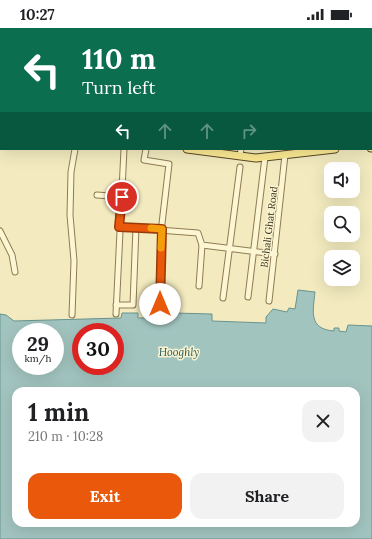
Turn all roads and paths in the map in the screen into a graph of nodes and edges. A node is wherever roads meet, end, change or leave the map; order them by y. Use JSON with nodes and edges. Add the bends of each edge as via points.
{"nodes":[{"id":1,"x":75,"y":150,"type":"edge"},
{"id":2,"x":124,"y":150,"type":"edge"},
{"id":3,"x":146,"y":150,"type":"edge"},
{"id":4,"x":200,"y":150,"type":"edge"},
{"id":5,"x":314,"y":150,"type":"edge"},
{"id":6,"x":241,"y":153,"type":"edge"},
{"id":7,"x":285,"y":155,"type":"junction"},
{"id":8,"x":265,"y":157,"type":"junction"},
{"id":9,"x":240,"y":167,"type":"dead end"},
{"id":10,"x":97,"y":195,"type":"dead end"},
{"id":11,"x":122,"y":197,"type":"junction"},
{"id":12,"x":119,"y":227,"type":"junction"},
{"id":13,"x":136,"y":227,"type":"junction"},
{"id":14,"x":162,"y":229,"type":"junction"},
{"id":15,"x":0,"y":231,"type":"edge"},
{"id":16,"x":202,"y":245,"type":"junction"},
{"id":17,"x":228,"y":248,"type":"junction"},
{"id":18,"x":254,"y":252,"type":"junction"},
{"id":19,"x":275,"y":254,"type":"junction"},
{"id":20,"x":15,"y":272,"type":"dead end"},
{"id":21,"x":199,"y":286,"type":"dead end"},
{"id":22,"x":248,"y":297,"type":"dead end"},
{"id":23,"x":223,"y":298,"type":"dead end"},
{"id":24,"x":268,"y":301,"type":"dead end"},
{"id":25,"x":160,"y":304,"type":"dead end"},
{"id":26,"x":116,"y":305,"type":"junction"},
{"id":27,"x":116,"y":314,"type":"dead end"},
{"id":28,"x":72,"y":315,"type":"dead end"}],
"edges":[{"from":1,"to":28,"type":"street","via":[[70,194],[74,261]]},
{"from":2,"to":11,"type":"street"},
{"from":3,"to":14,"type":"street","via":[[144,160],[169,164]]},
{"from":4,"to":6,"type":"main road"},
{"from":5,"to":7,"type":"main road"},
{"from":6,"to":8,"type":"main road"},
{"from":7,"to":8,"type":"main road"},
{"from":7,"to":19,"type":"street","name":"Bichali Ghat Road"},
{"from":8,"to":18,"type":"street"},
{"from":9,"to":17,"type":"street"},
{"from":10,"to":11,"type":"street"},
{"from":11,"to":12,"type":"street"},
{"from":12,"to":13,"type":"street"},
{"from":12,"to":26,"type":"street"},
{"from":13,"to":14,"type":"street"},
{"from":13,"to":26,"type":"street","via":[[132,305]]},
{"from":14,"to":16,"type":"street","via":[[198,232]]},
{"from":14,"to":25,"type":"street"},
{"from":15,"to":20,"type":"street","via":[[12,255]]},
{"from":16,"to":17,"type":"street"},
{"from":16,"to":21,"type":"street"},
{"from":17,"to":18,"type":"street"},
{"from":17,"to":23,"type":"street"},
{"from":18,"to":19,"type":"street"},
{"from":18,"to":22,"type":"street"},
{"from":19,"to":24,"type":"street","name":"Bichali Ghat Road"},
{"from":26,"to":27,"type":"street"}]}
